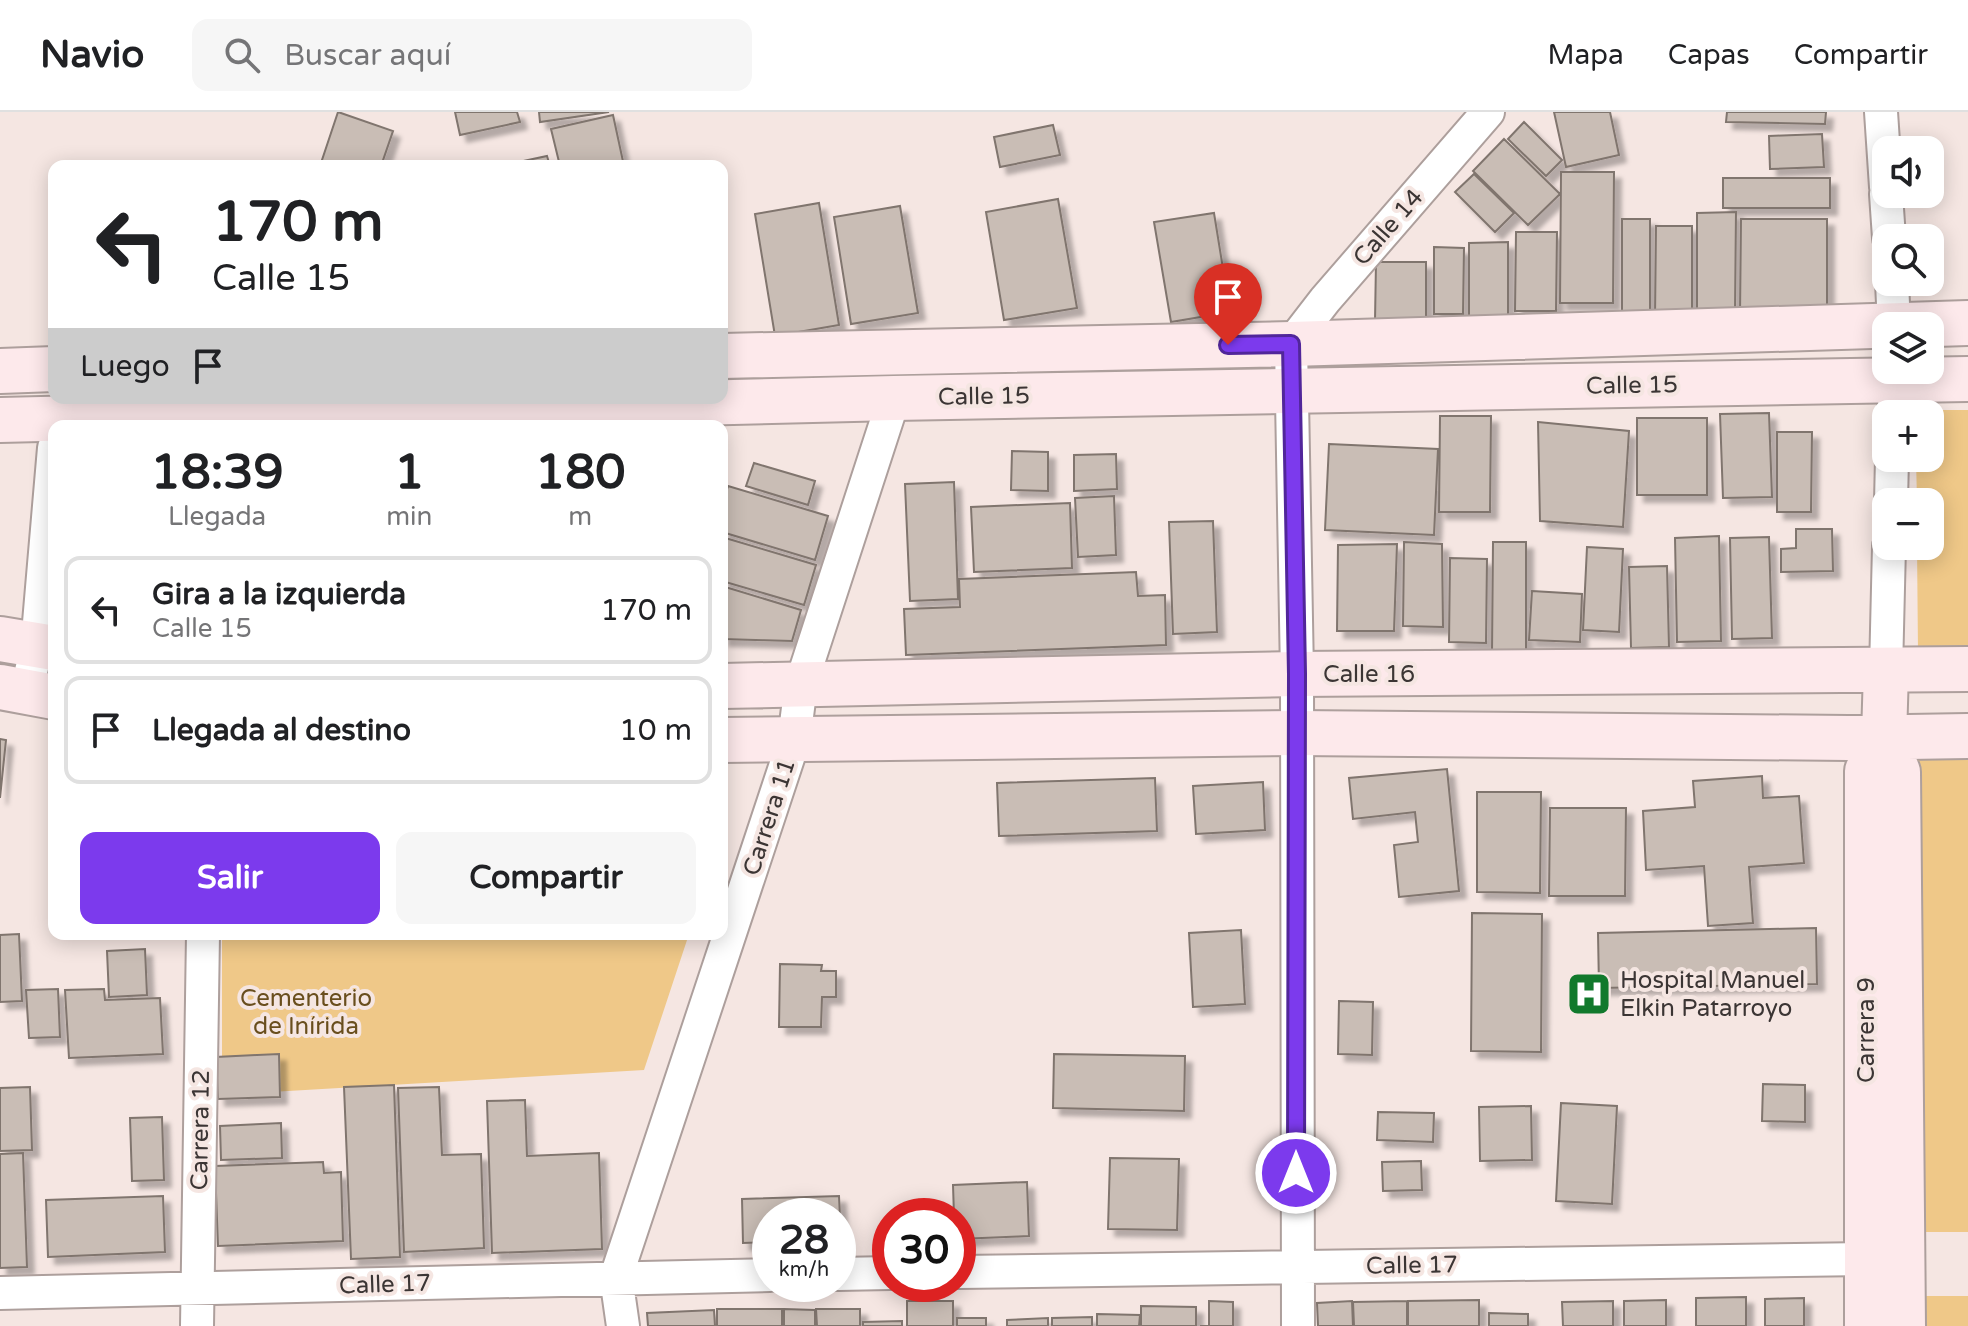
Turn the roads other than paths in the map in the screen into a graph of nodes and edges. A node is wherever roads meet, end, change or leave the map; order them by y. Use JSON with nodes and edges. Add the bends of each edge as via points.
{"nodes":[{"id":1,"x":1488,"y":112,"type":"edge"},
{"id":2,"x":1881,"y":112,"type":"edge"},
{"id":3,"x":1883,"y":136,"type":"edge"},
{"id":4,"x":1894,"y":310,"type":"edge"},
{"id":5,"x":1968,"y":323,"type":"edge"},
{"id":6,"x":1291,"y":344,"type":"junction"},
{"id":7,"x":728,"y":356,"type":"edge"},
{"id":8,"x":48,"y":369,"type":"edge"},
{"id":9,"x":0,"y":371,"type":"edge"},
{"id":10,"x":1968,"y":379,"type":"edge"},
{"id":11,"x":1895,"y":388,"type":"edge"},
{"id":12,"x":1293,"y":391,"type":"junction"},
{"id":13,"x":894,"y":398,"type":"junction"},
{"id":14,"x":728,"y":403,"type":"edge"},
{"id":15,"x":693,"y":404,"type":"edge"},
{"id":16,"x":0,"y":420,"type":"edge"},
{"id":17,"x":157,"y":420,"type":"edge"},
{"id":18,"x":48,"y":423,"type":"edge"},
{"id":19,"x":48,"y":491,"type":"edge"},
{"id":20,"x":1889,"y":560,"type":"edge"},
{"id":21,"x":30,"y":644,"type":"edge"},
{"id":22,"x":1968,"y":669,"type":"edge"},
{"id":23,"x":1886,"y":671,"type":"junction"},
{"id":24,"x":1297,"y":674,"type":"junction"},
{"id":25,"x":801,"y":684,"type":"junction"},
{"id":26,"x":728,"y":686,"type":"edge"},
{"id":27,"x":27,"y":692,"type":"edge"},
{"id":28,"x":1296,"y":733,"type":"junction"},
{"id":29,"x":1968,"y":736,"type":"edge"},
{"id":30,"x":1884,"y":737,"type":"junction"},
{"id":31,"x":728,"y":740,"type":"edge"},
{"id":32,"x":794,"y":740,"type":"junction"},
{"id":33,"x":728,"y":939,"type":"edge"},
{"id":34,"x":203,"y":940,"type":"edge"},
{"id":35,"x":728,"y":940,"type":"edge"},
{"id":36,"x":1866,"y":1259,"type":"junction"},
{"id":37,"x":1296,"y":1267,"type":"junction"},
{"id":38,"x":976,"y":1272,"type":"edge"},
{"id":39,"x":752,"y":1275,"type":"edge"},
{"id":40,"x":616,"y":1277,"type":"junction"},
{"id":41,"x":197,"y":1290,"type":"junction"},
{"id":42,"x":0,"y":1293,"type":"edge"},
{"id":43,"x":197,"y":1326,"type":"edge"},
{"id":44,"x":623,"y":1326,"type":"edge"},
{"id":45,"x":1298,"y":1326,"type":"edge"},
{"id":46,"x":1867,"y":1326,"type":"edge"},
{"id":47,"x":1903,"y":1326,"type":"edge"}],
"edges":[{"from":1,"to":6,"type":"street","name":"Calle 14"},
{"from":2,"to":3,"type":"street"},
{"from":4,"to":5,"type":"street","name":"Calle 15"},
{"from":4,"to":6,"type":"street","name":"Calle 15"},
{"from":6,"to":7,"type":"street","name":"Calle 15"},
{"from":6,"to":12,"type":"street"},
{"from":8,"to":9,"type":"street"},
{"from":10,"to":11,"type":"street","name":"Calle 15"},
{"from":11,"to":12,"type":"street","name":"Calle 15"},
{"from":12,"to":13,"type":"street","name":"Calle 15"},
{"from":12,"to":24,"type":"street"},
{"from":13,"to":14,"type":"street","name":"Calle 15"},
{"from":13,"to":25,"type":"street","name":"Carrera 11"},
{"from":15,"to":17,"type":"street","name":"Calle 15"},
{"from":16,"to":18,"type":"street","name":"Calle 15"},
{"from":19,"to":21,"type":"street"},
{"from":20,"to":23,"type":"street","name":"Carrera 9"},
{"from":21,"to":27,"type":"street"},
{"from":22,"to":23,"type":"street","name":"Calle 16"},
{"from":23,"to":24,"type":"street","name":"Calle 16"},
{"from":23,"to":30,"type":"street","name":"Carrera 9"},
{"from":24,"to":25,"type":"street","name":"Calle 16"},
{"from":24,"to":28,"type":"street"},
{"from":25,"to":26,"type":"street","name":"Calle 16"},
{"from":25,"to":32,"type":"street","name":"Carrera 11"},
{"from":28,"to":30,"type":"street"},
{"from":28,"to":32,"type":"street"},
{"from":28,"to":37,"type":"street"},
{"from":29,"to":30,"type":"street"},
{"from":30,"to":36,"type":"street","name":"Carrera 9","via":[[1867,771]]},
{"from":30,"to":47,"type":"street","name":"Carrera 9","via":[[1898,772]]},
{"from":31,"to":32,"type":"street"},
{"from":32,"to":33,"type":"street","name":"Carrera 11"},
{"from":34,"to":41,"type":"street","name":"Carrera 12"},
{"from":35,"to":40,"type":"street","name":"Carrera 11"},
{"from":36,"to":37,"type":"street","name":"Calle 17"},
{"from":36,"to":46,"type":"street","name":"Carrera 9"},
{"from":37,"to":38,"type":"street","name":"Calle 17"},
{"from":37,"to":45,"type":"street"},
{"from":39,"to":40,"type":"street","name":"Calle 17"},
{"from":40,"to":41,"type":"street","name":"Calle 17"},
{"from":40,"to":44,"type":"street","name":"Carrera 11"},
{"from":41,"to":42,"type":"street","name":"Calle 17"},
{"from":41,"to":43,"type":"street","name":"Carrera 12"}]}
